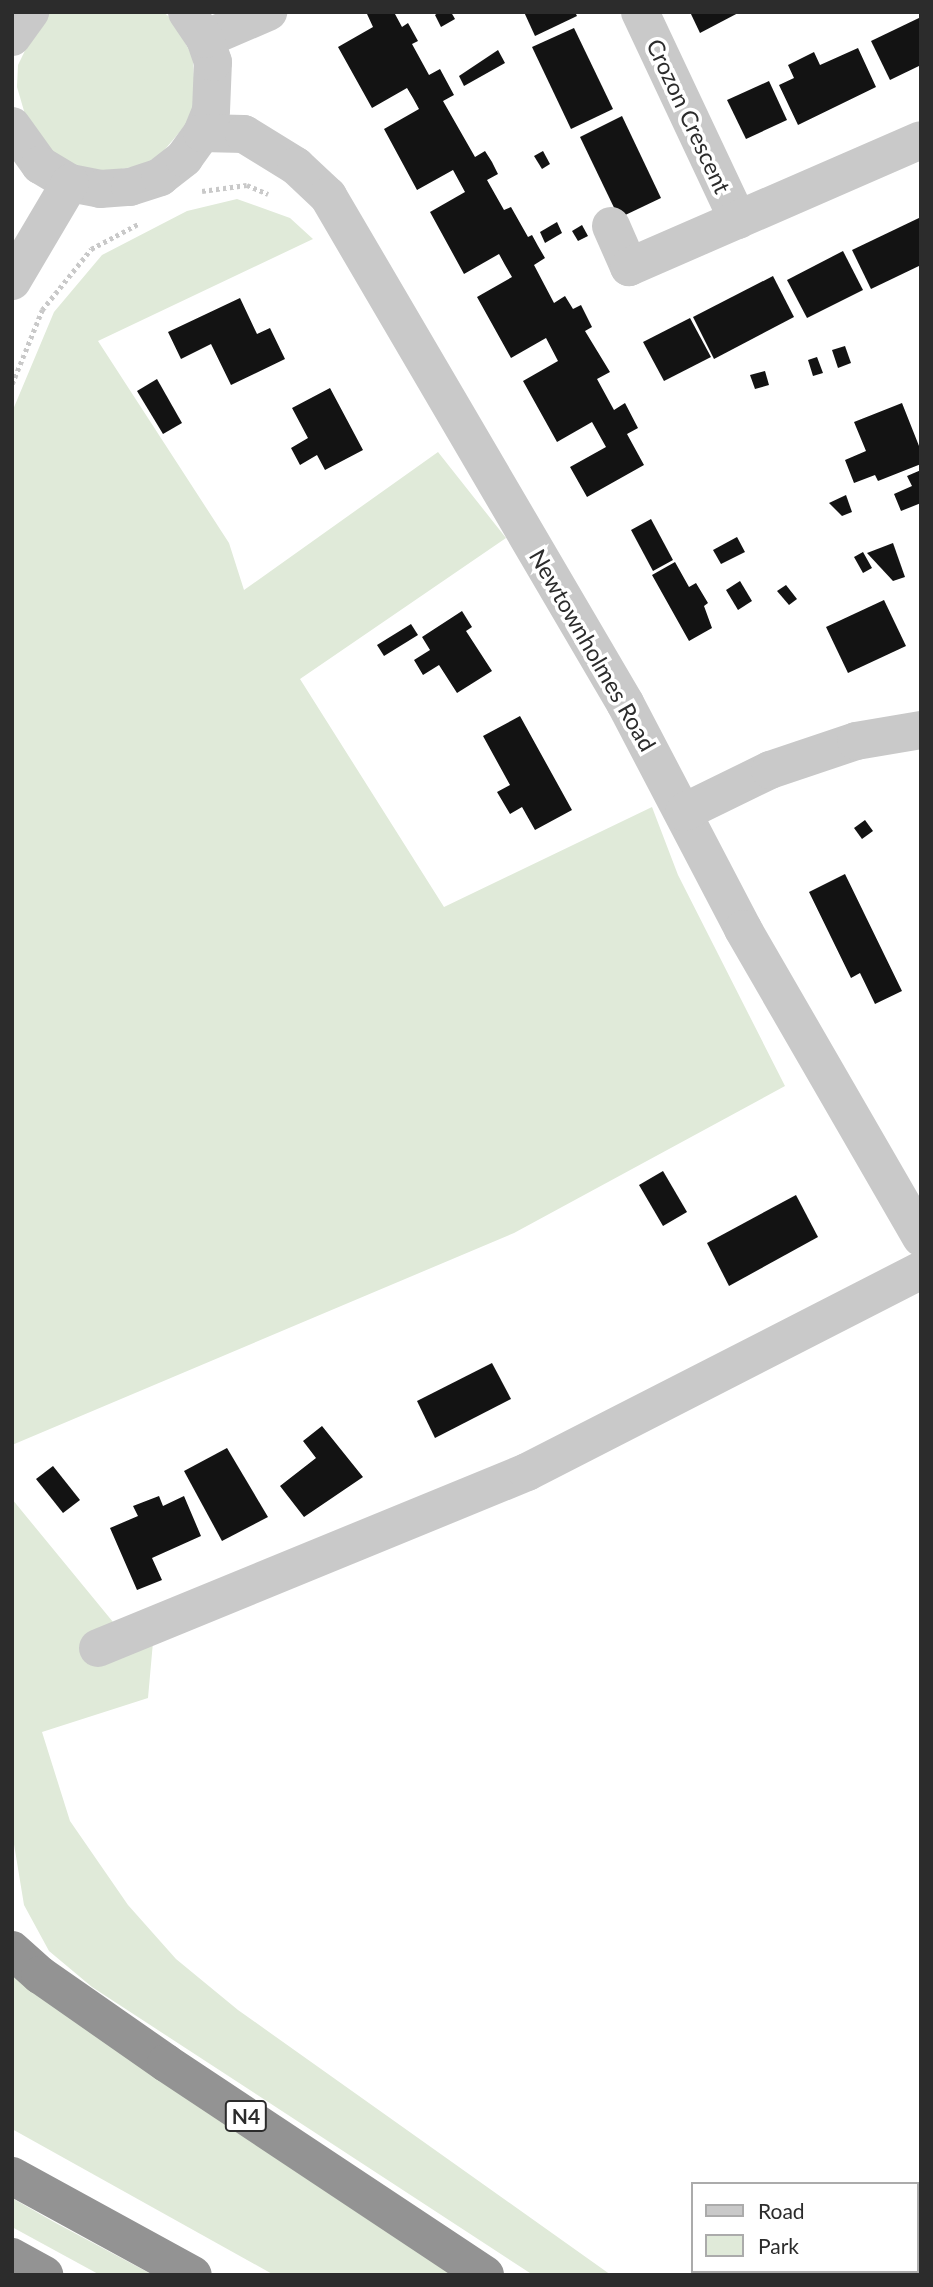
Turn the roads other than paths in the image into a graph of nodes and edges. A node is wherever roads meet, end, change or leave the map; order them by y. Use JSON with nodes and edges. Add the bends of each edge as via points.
{"nodes":[{"id":1,"x":30,"y":12,"type":"edge"},
{"id":2,"x":268,"y":12,"type":"edge"},
{"id":3,"x":640,"y":12,"type":"edge"},
{"id":4,"x":196,"y":26,"type":"edge"},
{"id":5,"x":12,"y":37,"type":"edge"},
{"id":6,"x":12,"y":126,"type":"edge"},
{"id":7,"x":202,"y":133,"type":"junction"},
{"id":8,"x":921,"y":140,"type":"edge"},
{"id":9,"x":70,"y":183,"type":"junction"},
{"id":10,"x":737,"y":220,"type":"junction"},
{"id":11,"x":611,"y":226,"type":"dead end"},
{"id":12,"x":12,"y":281,"type":"edge"},
{"id":13,"x":921,"y":730,"type":"edge"},
{"id":14,"x":684,"y":812,"type":"junction"},
{"id":15,"x":921,"y":1237,"type":"edge"},
{"id":16,"x":921,"y":1270,"type":"edge"},
{"id":17,"x":98,"y":1648,"type":"dead end"},
{"id":18,"x":12,"y":1950,"type":"edge"},
{"id":19,"x":12,"y":2176,"type":"edge"},
{"id":20,"x":12,"y":2257,"type":"edge"},
{"id":21,"x":44,"y":2275,"type":"edge"},
{"id":22,"x":193,"y":2275,"type":"edge"},
{"id":23,"x":485,"y":2275,"type":"edge"}],
"edges":[{"from":1,"to":5,"type":"street"},
{"from":2,"to":4,"type":"street"},
{"from":3,"to":10,"type":"street","name":"Crozon Crescent"},
{"from":4,"to":7,"type":"street","via":[[215,87]]},
{"from":6,"to":9,"type":"street","via":[[40,165]]},
{"from":7,"to":9,"type":"street","via":[[184,158],[160,177],[100,190]]},
{"from":7,"to":14,"type":"street","name":"Newtownholmes Road","via":[[244,134],[296,166],[328,196],[366,254]]},
{"from":8,"to":10,"type":"street","name":"Crozon Crescent"},
{"from":9,"to":12,"type":"street"},
{"from":10,"to":11,"type":"street","name":"Crozon Crescent","via":[[629,267]]},
{"from":13,"to":14,"type":"street","via":[[856,741],[770,770]]},
{"from":14,"to":15,"type":"street","name":"Newtownholmes Road","via":[[749,940]]},
{"from":16,"to":17,"type":"street","via":[[527,1472]]},
{"from":18,"to":23,"type":"highway","number":"N4","via":[[40,1975],[166,2063]]},
{"from":19,"to":22,"type":"highway"},
{"from":20,"to":21,"type":"highway"}]}
